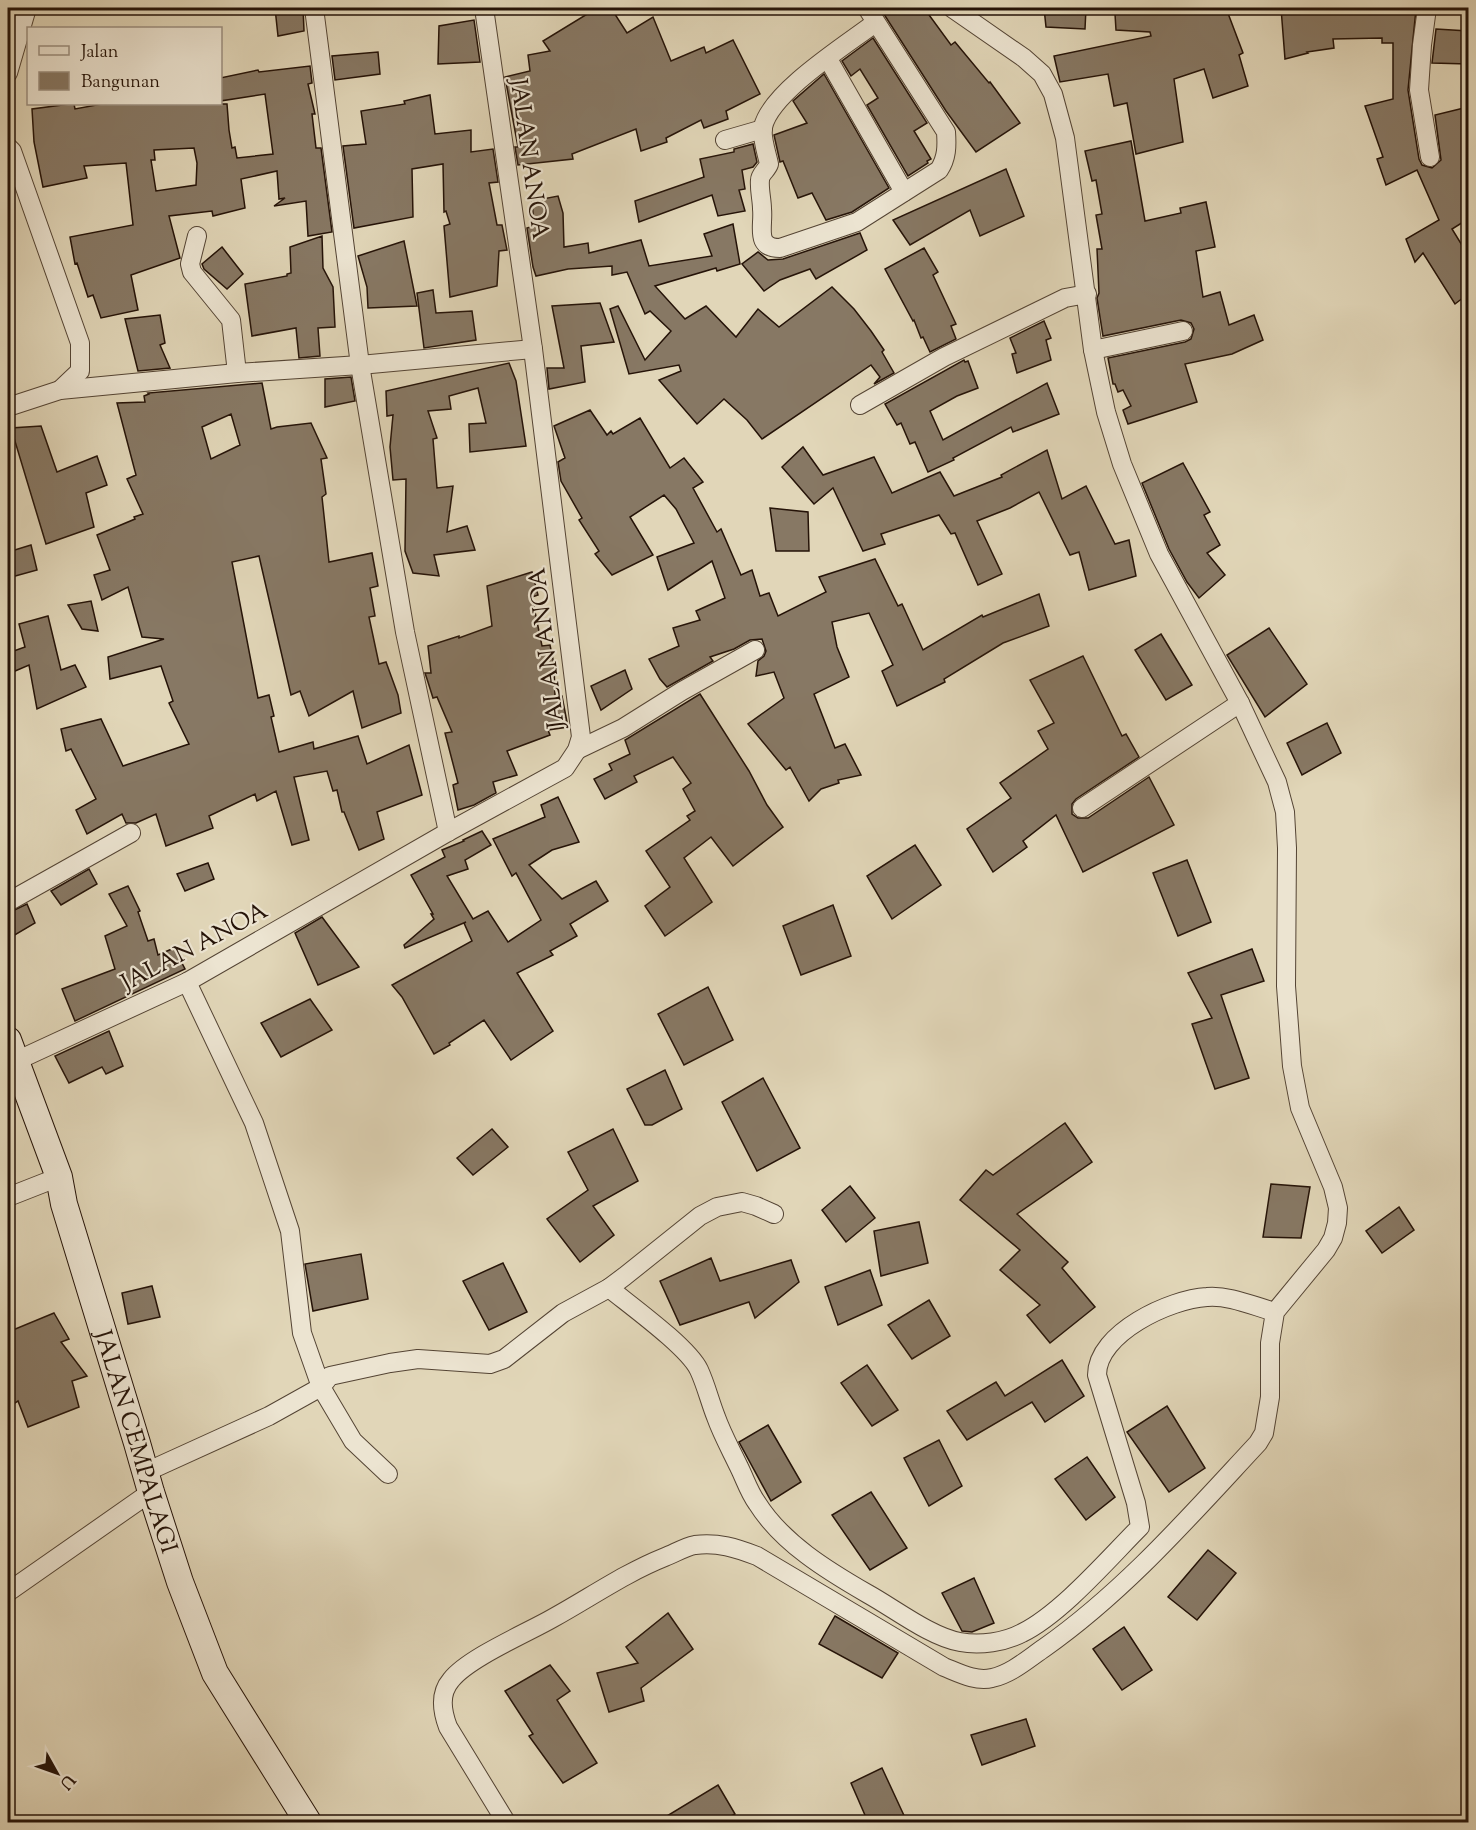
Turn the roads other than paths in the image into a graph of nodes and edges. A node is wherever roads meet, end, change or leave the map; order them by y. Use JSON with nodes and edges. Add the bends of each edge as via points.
{"nodes":[{"id":1,"x":27,"y":8,"type":"edge"},
{"id":2,"x":314,"y":8,"type":"edge"},
{"id":3,"x":484,"y":8,"type":"edge"},
{"id":4,"x":952,"y":8,"type":"edge"},
{"id":5,"x":1427,"y":8,"type":"edge"},
{"id":6,"x":871,"y":15,"type":"edge"},
{"id":7,"x":828,"y":59,"type":"junction"},
{"id":8,"x":8,"y":73,"type":"edge"},
{"id":9,"x":763,"y":129,"type":"junction"},
{"id":10,"x":725,"y":140,"type":"dead end"},
{"id":11,"x":8,"y":147,"type":"edge"},
{"id":12,"x":1430,"y":157,"type":"dead end"},
{"id":13,"x":904,"y":192,"type":"junction"},
{"id":14,"x":197,"y":236,"type":"dead end"},
{"id":15,"x":1078,"y":295,"type":"junction"},
{"id":16,"x":1183,"y":331,"type":"dead end"},
{"id":17,"x":533,"y":349,"type":"junction"},
{"id":18,"x":1093,"y":350,"type":"junction"},
{"id":19,"x":360,"y":365,"type":"junction"},
{"id":20,"x":237,"y":373,"type":"junction"},
{"id":21,"x":60,"y":390,"type":"junction"},
{"id":22,"x":860,"y":405,"type":"dead end"},
{"id":23,"x":8,"y":407,"type":"edge"},
{"id":24,"x":755,"y":650,"type":"dead end"},
{"id":25,"x":1240,"y":704,"type":"junction"},
{"id":26,"x":578,"y":750,"type":"junction"},
{"id":27,"x":1082,"y":808,"type":"dead end"},
{"id":28,"x":448,"y":832,"type":"junction"},
{"id":29,"x":131,"y":833,"type":"dead end"},
{"id":30,"x":8,"y":902,"type":"edge"},
{"id":31,"x":187,"y":982,"type":"junction"},
{"id":32,"x":12,"y":1051,"type":"edge"},
{"id":33,"x":59,"y":1177,"type":"junction"},
{"id":34,"x":8,"y":1197,"type":"edge"},
{"id":35,"x":774,"y":1214,"type":"dead end"},
{"id":36,"x":609,"y":1288,"type":"junction"},
{"id":37,"x":1275,"y":1312,"type":"junction"},
{"id":38,"x":321,"y":1387,"type":"junction"},
{"id":39,"x":388,"y":1474,"type":"dead end"},
{"id":40,"x":148,"y":1482,"type":"junction"},
{"id":41,"x":8,"y":1592,"type":"edge"},
{"id":42,"x":308,"y":1822,"type":"edge"},
{"id":43,"x":506,"y":1822,"type":"edge"}],
"edges":[{"from":1,"to":8,"type":"street"},
{"from":2,"to":19,"type":"street"},
{"from":3,"to":17,"type":"street","name":"JALAN ANOA"},
{"from":4,"to":15,"type":"street","via":[[1024,57],[1042,74],[1053,94],[1065,138]]},
{"from":5,"to":12,"type":"street","via":[[1419,90]]},
{"from":6,"to":7,"type":"street"},
{"from":6,"to":13,"type":"street","via":[[946,132],[947,147],[939,170]]},
{"from":7,"to":9,"type":"street","via":[[789,89]]},
{"from":7,"to":13,"type":"street"},
{"from":9,"to":10,"type":"street"},
{"from":9,"to":13,"type":"street","via":[[769,164],[759,179],[762,237],[771,248],[857,222]]},
{"from":11,"to":21,"type":"street","via":[[80,343],[80,371]]},
{"from":14,"to":20,"type":"street","via":[[190,264],[192,272],[231,320]]},
{"from":15,"to":18,"type":"street"},
{"from":15,"to":22,"type":"street","via":[[944,357]]},
{"from":16,"to":18,"type":"street"},
{"from":17,"to":19,"type":"street"},
{"from":17,"to":26,"type":"street","name":"JALAN ANOA","via":[[581,737]]},
{"from":18,"to":25,"type":"street","via":[[1122,464],[1159,555]]},
{"from":19,"to":20,"type":"street"},
{"from":19,"to":28,"type":"street","via":[[405,632]]},
{"from":20,"to":21,"type":"street"},
{"from":21,"to":23,"type":"street"},
{"from":24,"to":26,"type":"street"},
{"from":25,"to":27,"type":"street"},
{"from":25,"to":37,"type":"street","via":[[1277,782],[1285,812],[1292,1066],[1300,1108],[1338,1208],[1333,1238],[1326,1250]]},
{"from":26,"to":28,"type":"street","name":"JALAN ANOA","via":[[565,768]]},
{"from":28,"to":31,"type":"street","name":"JALAN ANOA"},
{"from":29,"to":30,"type":"street"},
{"from":31,"to":32,"type":"street","name":"JALAN ANOA"},
{"from":31,"to":38,"type":"street","via":[[254,1123],[290,1231],[302,1333]]},
{"from":32,"to":33,"type":"street","name":"JALAN CEMPALAGI"},
{"from":33,"to":34,"type":"street"},
{"from":33,"to":40,"type":"street","name":"JALAN CEMPALAGI"},
{"from":35,"to":36,"type":"street","via":[[742,1202],[717,1208],[700,1216]]},
{"from":36,"to":37,"type":"street","via":[[693,1361],[756,1502],[782,1533],[822,1566],[860,1590],[928,1630],[960,1642],[995,1643],[1022,1633],[1058,1606],[1140,1527],[1097,1375],[1097,1363],[1113,1341],[1141,1317],[1192,1299],[1223,1297]]},
{"from":36,"to":38,"type":"street","via":[[563,1313],[504,1359],[490,1364],[418,1359],[330,1376]]},
{"from":37,"to":43,"type":"street","via":[[1270,1342],[1270,1398],[1264,1433],[1258,1443],[1165,1544],[1077,1625],[1022,1664],[984,1680],[964,1675],[944,1667],[757,1556],[730,1545],[692,1546],[621,1577],[488,1653],[450,1681],[442,1701],[448,1728]]},
{"from":38,"to":39,"type":"street","via":[[353,1441]]},
{"from":38,"to":40,"type":"street"},
{"from":40,"to":41,"type":"street"},
{"from":40,"to":42,"type":"street","name":"JALAN CEMPALAGI","via":[[215,1673]]}]}
